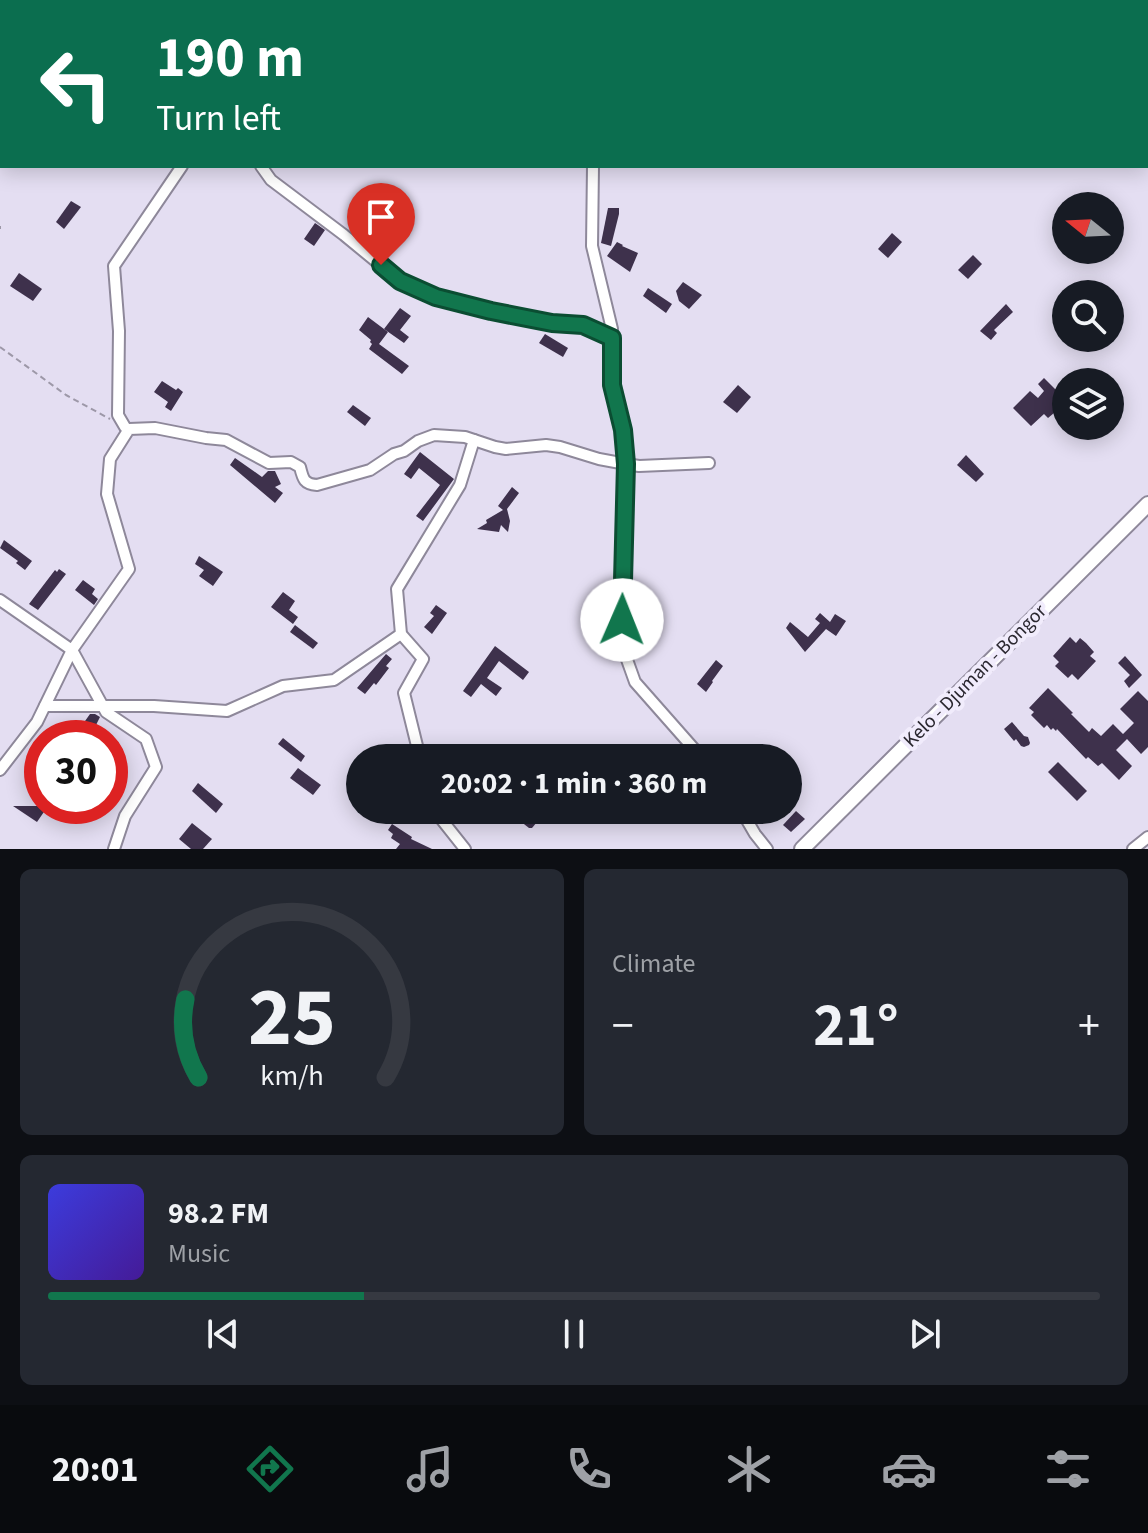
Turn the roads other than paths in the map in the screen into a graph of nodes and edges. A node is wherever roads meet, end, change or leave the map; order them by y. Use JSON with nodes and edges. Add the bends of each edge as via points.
{"nodes":[{"id":1,"x":181,"y":168,"type":"edge"},
{"id":2,"x":262,"y":168,"type":"edge"},
{"id":3,"x":593,"y":168,"type":"edge"},
{"id":4,"x":612,"y":338,"type":"junction"},
{"id":5,"x":125,"y":427,"type":"road end"},
{"id":6,"x":474,"y":440,"type":"junction"},
{"id":7,"x":709,"y":463,"type":"dead end"},
{"id":8,"x":626,"y":464,"type":"junction"},
{"id":9,"x":1148,"y":504,"type":"edge"},
{"id":10,"x":0,"y":600,"type":"edge"},
{"id":11,"x":401,"y":634,"type":"junction"},
{"id":12,"x":72,"y":650,"type":"junction"},
{"id":13,"x":102,"y":705,"type":"junction"},
{"id":14,"x":45,"y":706,"type":"junction"},
{"id":15,"x":417,"y":744,"type":"edge"},
{"id":16,"x":690,"y":744,"type":"edge"},
{"id":17,"x":0,"y":770,"type":"edge"},
{"id":18,"x":445,"y":824,"type":"edge"},
{"id":19,"x":749,"y":824,"type":"edge"},
{"id":20,"x":1148,"y":837,"type":"edge"},
{"id":21,"x":114,"y":849,"type":"edge"},
{"id":22,"x":465,"y":849,"type":"edge"},
{"id":23,"x":767,"y":849,"type":"edge"},
{"id":24,"x":802,"y":849,"type":"edge"},
{"id":25,"x":1133,"y":849,"type":"edge"}],
"edges":[{"from":1,"to":5,"type":"street","via":[[114,266],[118,415]]},
{"from":2,"to":4,"type":"street","via":[[400,281],[436,297],[583,325]]},
{"from":3,"to":4,"type":"street","via":[[592,246]]},
{"from":4,"to":8,"type":"street","via":[[612,385]]},
{"from":6,"to":8,"type":"street","via":[[506,449],[560,447]]},
{"from":6,"to":11,"type":"street","via":[[460,485],[397,589]]},
{"from":6,"to":12,"type":"street","via":[[434,435],[370,470],[317,485],[303,480],[300,467],[291,462],[269,463],[226,440],[129,429],[110,459],[107,494],[129,569]]},
{"from":7,"to":8,"type":"street"},
{"from":8,"to":16,"type":"street","via":[[625,654],[635,682]]},
{"from":9,"to":24,"type":"highway","name":"Kelo - Djuman - Bongor"},
{"from":10,"to":12,"type":"street"},
{"from":11,"to":13,"type":"street","via":[[334,680],[283,686],[227,711]]},
{"from":11,"to":15,"type":"street","via":[[423,659],[404,693]]},
{"from":12,"to":13,"type":"street"},
{"from":12,"to":14,"type":"street"},
{"from":13,"to":14,"type":"street"},
{"from":13,"to":21,"type":"street","via":[[146,739],[156,767],[125,816]]},
{"from":14,"to":17,"type":"street"},
{"from":18,"to":22,"type":"street"},
{"from":19,"to":23,"type":"street"},
{"from":20,"to":25,"type":"street"}]}
